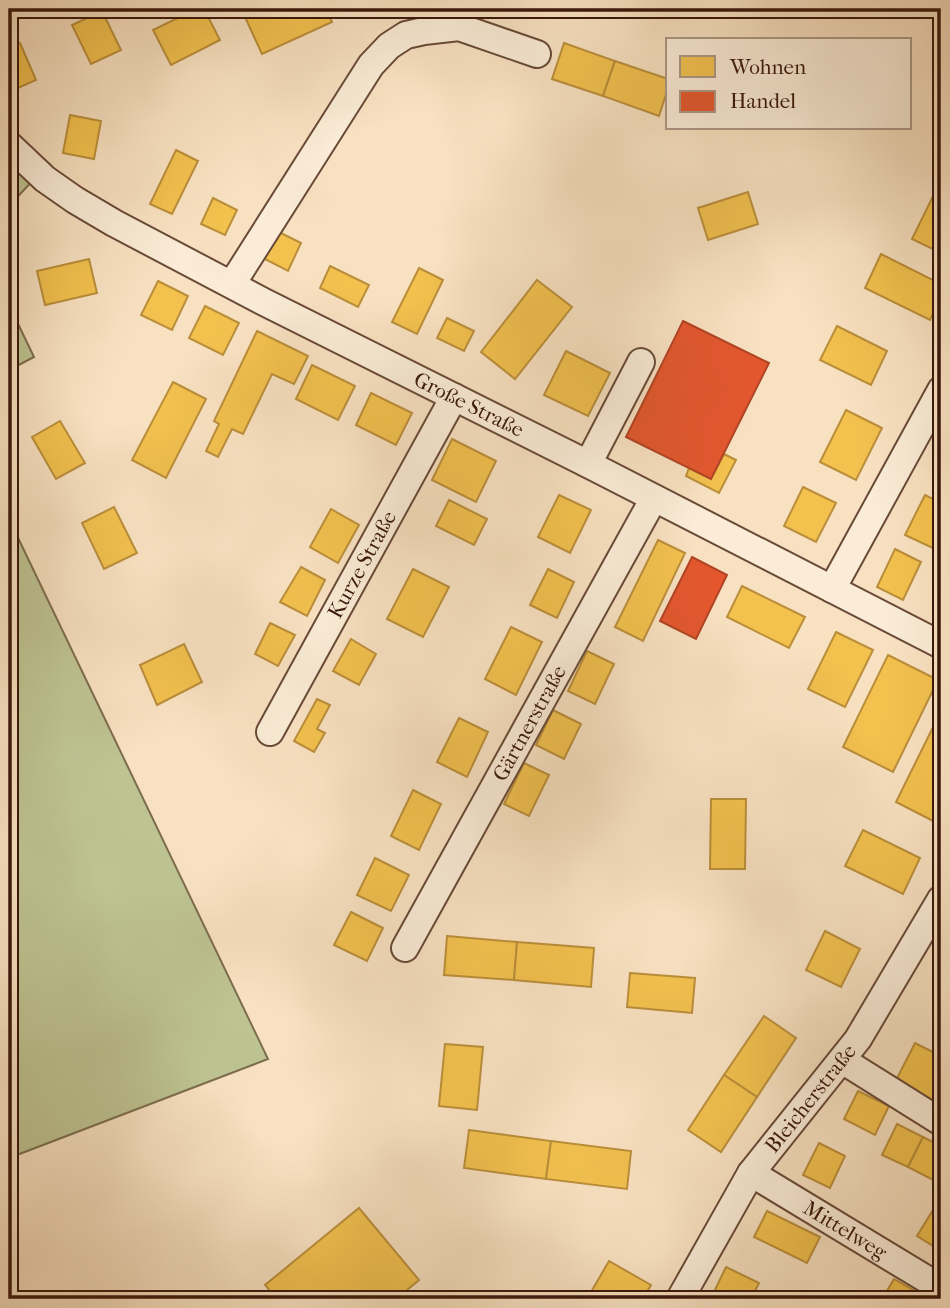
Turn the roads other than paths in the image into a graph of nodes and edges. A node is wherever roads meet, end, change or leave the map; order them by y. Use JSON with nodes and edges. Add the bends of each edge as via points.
{"nodes":[{"id":1,"x":537,"y":54,"type":"dead end"},
{"id":2,"x":9,"y":145,"type":"edge"},
{"id":3,"x":232,"y":284,"type":"junction"},
{"id":4,"x":641,"y":362,"type":"dead end"},
{"id":5,"x":941,"y":390,"type":"edge"},
{"id":6,"x":454,"y":397,"type":"junction"},
{"id":7,"x":588,"y":464,"type":"junction"},
{"id":8,"x":654,"y":498,"type":"junction"},
{"id":9,"x":832,"y":589,"type":"junction"},
{"id":10,"x":941,"y":645,"type":"edge"},
{"id":11,"x":271,"y":732,"type":"dead end"},
{"id":12,"x":941,"y":899,"type":"edge"},
{"id":13,"x":405,"y":948,"type":"dead end"},
{"id":14,"x":842,"y":1060,"type":"junction"},
{"id":15,"x":941,"y":1122,"type":"edge"},
{"id":16,"x":751,"y":1173,"type":"junction"},
{"id":17,"x":941,"y":1288,"type":"edge"},
{"id":18,"x":680,"y":1299,"type":"edge"}],
"edges":[{"from":1,"to":3,"type":"street","via":[[459,27],[406,35],[389,47],[371,65]]},
{"from":2,"to":3,"type":"street","name":"Große Straße","via":[[75,200]]},
{"from":3,"to":6,"type":"street","name":"Große Straße"},
{"from":4,"to":7,"type":"street"},
{"from":5,"to":9,"type":"street"},
{"from":6,"to":7,"type":"street","name":"Große Straße"},
{"from":6,"to":11,"type":"street","name":"Kurze Straße"},
{"from":7,"to":8,"type":"street","name":"Große Straße"},
{"from":8,"to":9,"type":"street","name":"Große Straße"},
{"from":8,"to":13,"type":"street","name":"Gärtnerstraße"},
{"from":9,"to":10,"type":"street","name":"Große Straße"},
{"from":12,"to":14,"type":"street","name":"Bleicherstraße"},
{"from":14,"to":15,"type":"street"},
{"from":14,"to":16,"type":"street","name":"Bleicherstraße"},
{"from":16,"to":17,"type":"street","name":"Mittelweg"},
{"from":16,"to":18,"type":"street","name":"Bleicherstraße"}]}
